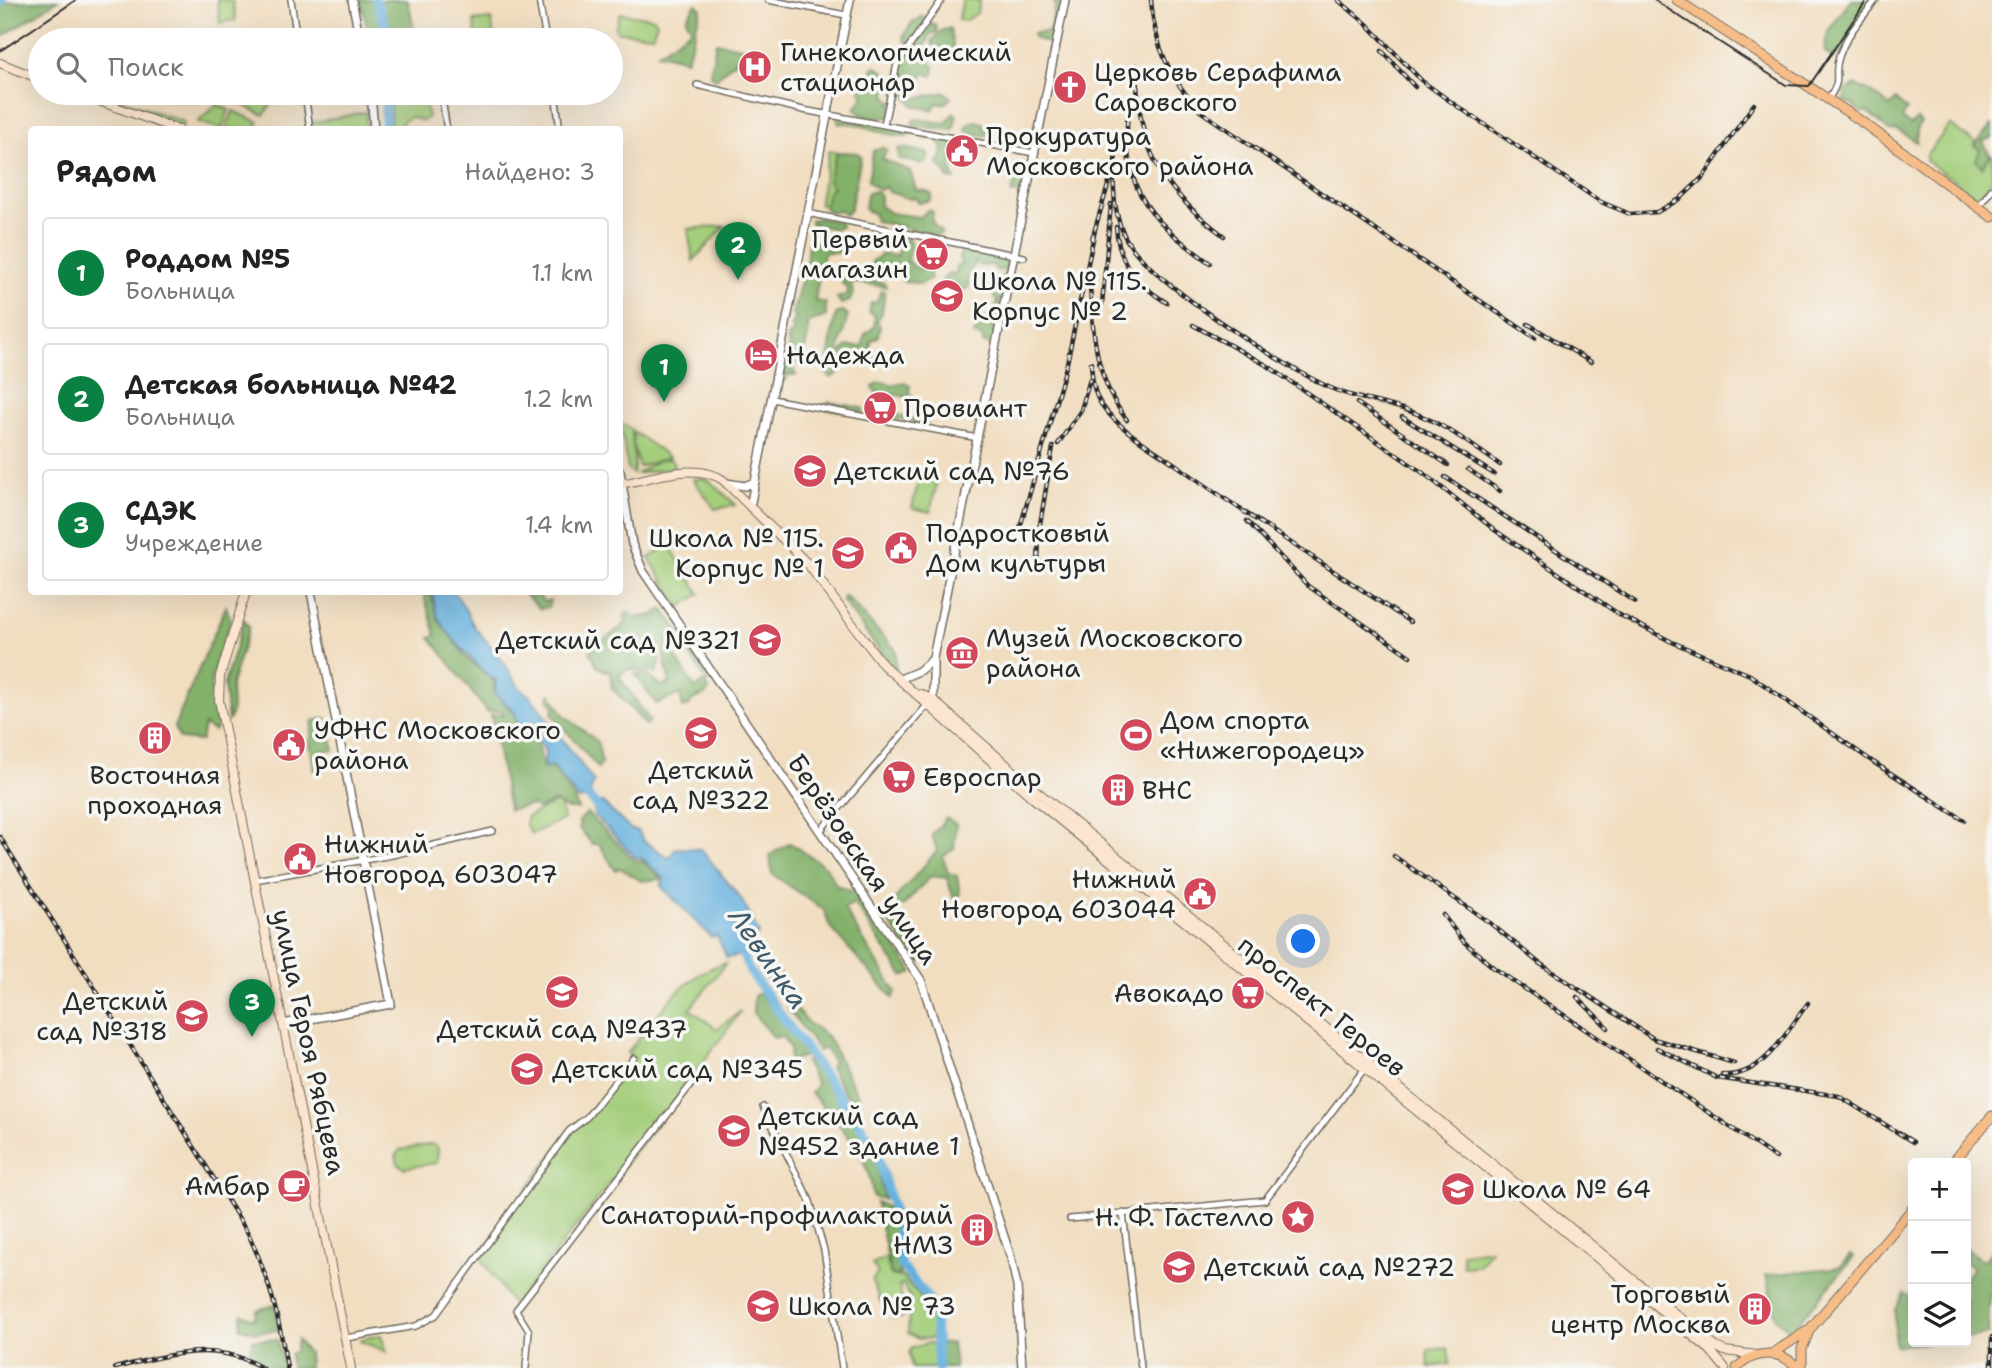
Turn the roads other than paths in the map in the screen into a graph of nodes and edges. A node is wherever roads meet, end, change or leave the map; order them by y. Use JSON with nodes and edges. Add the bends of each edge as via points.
{"nodes":[{"id":1,"x":291,"y":0,"type":"edge"},
{"id":2,"x":352,"y":0,"type":"edge"},
{"id":3,"x":539,"y":0,"type":"edge"},
{"id":4,"x":768,"y":0,"type":"edge"},
{"id":5,"x":850,"y":0,"type":"edge"},
{"id":6,"x":942,"y":0,"type":"edge"},
{"id":7,"x":1065,"y":0,"type":"edge"},
{"id":8,"x":1677,"y":0,"type":"edge"},
{"id":9,"x":1875,"y":0,"type":"edge"},
{"id":10,"x":846,"y":16,"type":"junction"},
{"id":11,"x":295,"y":28,"type":"edge"},
{"id":12,"x":358,"y":28,"type":"edge"},
{"id":13,"x":544,"y":28,"type":"edge"},
{"id":14,"x":0,"y":63,"type":"edge"},
{"id":15,"x":28,"y":74,"type":"edge"},
{"id":16,"x":697,"y":85,"type":"dead end"},
{"id":17,"x":1828,"y":99,"type":"junction"},
{"id":18,"x":110,"y":105,"type":"edge"},
{"id":19,"x":307,"y":105,"type":"edge"},
{"id":20,"x":372,"y":105,"type":"edge"},
{"id":21,"x":443,"y":105,"type":"edge"},
{"id":22,"x":557,"y":105,"type":"edge"},
{"id":23,"x":827,"y":114,"type":"junction"},
{"id":24,"x":884,"y":124,"type":"junction"},
{"id":25,"x":167,"y":126,"type":"edge"},
{"id":26,"x":309,"y":126,"type":"edge"},
{"id":27,"x":374,"y":126,"type":"edge"},
{"id":28,"x":446,"y":126,"type":"edge"},
{"id":29,"x":559,"y":126,"type":"edge"},
{"id":30,"x":1034,"y":153,"type":"junction"},
{"id":31,"x":1992,"y":189,"type":"edge"},
{"id":32,"x":1978,"y":207,"type":"junction"},
{"id":33,"x":807,"y":213,"type":"junction"},
{"id":34,"x":1992,"y":217,"type":"edge"},
{"id":35,"x":1014,"y":255,"type":"junction"},
{"id":36,"x":1024,"y":257,"type":"dead end"},
{"id":37,"x":772,"y":399,"type":"junction"},
{"id":38,"x":979,"y":438,"type":"junction"},
{"id":39,"x":755,"y":481,"type":"junction"},
{"id":40,"x":726,"y":483,"type":"junction"},
{"id":41,"x":623,"y":484,"type":"edge"},
{"id":42,"x":623,"y":495,"type":"edge"},
{"id":43,"x":750,"y":507,"type":"junction"},
{"id":44,"x":245,"y":595,"type":"edge"},
{"id":45,"x":312,"y":595,"type":"edge"},
{"id":46,"x":933,"y":658,"type":"junction"},
{"id":47,"x":900,"y":679,"type":"junction"},
{"id":48,"x":930,"y":702,"type":"junction"},
{"id":49,"x":493,"y":831,"type":"dead end"},
{"id":50,"x":820,"y":831,"type":"junction"},
{"id":51,"x":363,"y":860,"type":"junction"},
{"id":52,"x":254,"y":880,"type":"junction"},
{"id":53,"x":283,"y":1024,"type":"junction"},
{"id":54,"x":634,"y":1058,"type":"dead end"},
{"id":55,"x":1365,"y":1068,"type":"junction"},
{"id":56,"x":693,"y":1082,"type":"dead end"},
{"id":57,"x":763,"y":1107,"type":"dead end"},
{"id":58,"x":1992,"y":1116,"type":"edge"},
{"id":59,"x":1956,"y":1158,"type":"edge"},
{"id":60,"x":1123,"y":1213,"type":"junction"},
{"id":61,"x":1908,"y":1214,"type":"edge"},
{"id":62,"x":1070,"y":1219,"type":"dead end"},
{"id":63,"x":1810,"y":1329,"type":"junction"},
{"id":64,"x":346,"y":1338,"type":"junction"},
{"id":65,"x":1772,"y":1354,"type":"junction"},
{"id":66,"x":1757,"y":1355,"type":"junction"},
{"id":67,"x":351,"y":1368,"type":"edge"},
{"id":68,"x":526,"y":1368,"type":"edge"},
{"id":69,"x":842,"y":1368,"type":"edge"},
{"id":70,"x":1021,"y":1368,"type":"edge"},
{"id":71,"x":1141,"y":1368,"type":"edge"},
{"id":72,"x":1724,"y":1368,"type":"edge"},
{"id":73,"x":1737,"y":1368,"type":"edge"},
{"id":74,"x":1800,"y":1368,"type":"edge"}],
"edges":[{"from":1,"to":11,"type":"street"},
{"from":2,"to":12,"type":"street"},
{"from":3,"to":13,"type":"street"},
{"from":4,"to":10,"type":"street"},
{"from":5,"to":10,"type":"street"},
{"from":6,"to":24,"type":"street","via":[[897,64]]},
{"from":7,"to":30,"type":"street"},
{"from":8,"to":17,"type":"main road"},
{"from":9,"to":17,"type":"street","via":[[1849,36],[1838,60],[1839,84]]},
{"from":10,"to":23,"type":"street"},
{"from":14,"to":15,"type":"main road"},
{"from":16,"to":23,"type":"street"},
{"from":17,"to":32,"type":"main road"},
{"from":18,"to":25,"type":"main road"},
{"from":19,"to":26,"type":"street"},
{"from":20,"to":27,"type":"street"},
{"from":21,"to":28,"type":"street"},
{"from":22,"to":29,"type":"street"},
{"from":23,"to":24,"type":"street"},
{"from":23,"to":33,"type":"street"},
{"from":24,"to":30,"type":"street"},
{"from":30,"to":35,"type":"street"},
{"from":31,"to":32,"type":"street"},
{"from":32,"to":34,"type":"main road"},
{"from":33,"to":35,"type":"street"},
{"from":33,"to":37,"type":"street"},
{"from":35,"to":36,"type":"street"},
{"from":35,"to":38,"type":"street"},
{"from":37,"to":38,"type":"street"},
{"from":37,"to":39,"type":"street"},
{"from":38,"to":46,"type":"street"},
{"from":39,"to":40,"type":"street","via":[[745,486]]},
{"from":39,"to":43,"type":"street"},
{"from":40,"to":41,"type":"main road","via":[[702,471]]},
{"from":40,"to":43,"type":"main road","name":"проспект Героев"},
{"from":42,"to":50,"type":"street","name":"Берёзовская улица","via":[[632,544],[643,572]]},
{"from":43,"to":47,"type":"main road","name":"проспект Героев","via":[[807,563],[883,665]]},
{"from":44,"to":52,"type":"main road","name":"улица Героя Рябцева","via":[[218,688]]},
{"from":45,"to":51,"type":"street"},
{"from":46,"to":47,"type":"street"},
{"from":46,"to":48,"type":"street"},
{"from":47,"to":48,"type":"main road","name":"проспект Героев"},
{"from":48,"to":50,"type":"street"},
{"from":48,"to":55,"type":"main road","name":"проспект Героев","via":[[1034,799]]},
{"from":48,"to":66,"type":"main road","name":"проспект Героев","via":[[1707,1339],[1725,1351]]},
{"from":49,"to":51,"type":"street"},
{"from":50,"to":70,"type":"street","name":"Берёзовская улица","via":[[921,979],[1011,1258]]},
{"from":51,"to":52,"type":"street"},
{"from":51,"to":53,"type":"street","via":[[391,1004]]},
{"from":52,"to":53,"type":"main road","name":"улица Героя Рябцева"},
{"from":53,"to":64,"type":"main road","name":"улица Героя Рябцева"},
{"from":54,"to":64,"type":"street","via":[[587,1117],[569,1131],[436,1315],[416,1326]]},
{"from":55,"to":60,"type":"street","via":[[1265,1200]]},
{"from":55,"to":72,"type":"main road","name":"проспект Героев","via":[[1710,1350]]},
{"from":56,"to":68,"type":"street","via":[[516,1310],[528,1331]]},
{"from":57,"to":69,"type":"street","via":[[814,1213]]},
{"from":58,"to":59,"type":"main road"},
{"from":60,"to":62,"type":"street"},
{"from":60,"to":71,"type":"street"},
{"from":61,"to":63,"type":"main road"},
{"from":63,"to":65,"type":"main road"},
{"from":63,"to":74,"type":"main road"},
{"from":64,"to":67,"type":"main road","name":"улица Героя Рябцева"},
{"from":65,"to":66,"type":"main road"},
{"from":65,"to":74,"type":"main road"},
{"from":66,"to":73,"type":"main road"}]}
